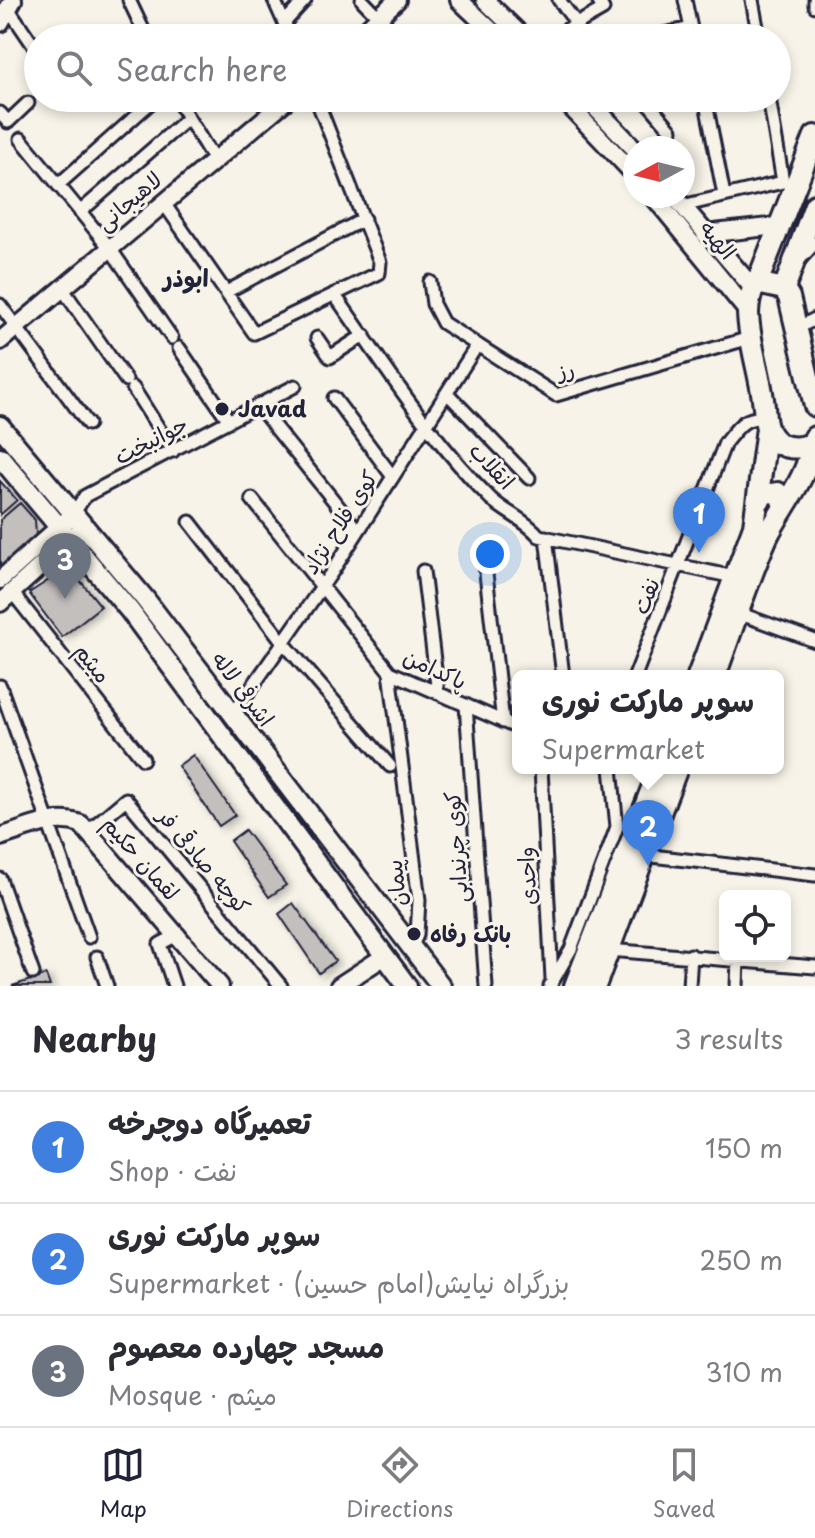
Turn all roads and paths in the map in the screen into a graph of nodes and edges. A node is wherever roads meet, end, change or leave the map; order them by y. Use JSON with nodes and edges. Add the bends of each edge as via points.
{"nodes":[{"id":1,"x":129,"y":0,"type":"edge"},
{"id":2,"x":274,"y":0,"type":"edge"},
{"id":3,"x":305,"y":0,"type":"edge"},
{"id":4,"x":362,"y":0,"type":"edge"},
{"id":5,"x":397,"y":0,"type":"edge"},
{"id":6,"x":459,"y":0,"type":"edge"},
{"id":7,"x":485,"y":0,"type":"edge"},
{"id":8,"x":559,"y":0,"type":"edge"},
{"id":9,"x":598,"y":0,"type":"edge"},
{"id":10,"x":685,"y":0,"type":"edge"},
{"id":11,"x":752,"y":0,"type":"edge"},
{"id":12,"x":815,"y":0,"type":"edge"},
{"id":13,"x":815,"y":6,"type":"edge"},
{"id":14,"x":7,"y":10,"type":"edge"},
{"id":15,"x":379,"y":18,"type":"junction"},
{"id":16,"x":284,"y":23,"type":"joint"},
{"id":17,"x":140,"y":24,"type":"edge"},
{"id":18,"x":372,"y":24,"type":"edge"},
{"id":19,"x":385,"y":24,"type":"edge"},
{"id":20,"x":484,"y":24,"type":"edge"},
{"id":21,"x":510,"y":24,"type":"edge"},
{"id":22,"x":577,"y":24,"type":"joint"},
{"id":23,"x":690,"y":24,"type":"edge"},
{"id":24,"x":756,"y":24,"type":"edge"},
{"id":25,"x":24,"y":33,"type":"edge"},
{"id":26,"x":24,"y":107,"type":"edge"},
{"id":27,"x":140,"y":112,"type":"edge"},
{"id":28,"x":184,"y":112,"type":"edge"},
{"id":29,"x":272,"y":112,"type":"edge"},
{"id":30,"x":322,"y":112,"type":"edge"},
{"id":31,"x":575,"y":112,"type":"edge"},
{"id":32,"x":599,"y":112,"type":"edge"},
{"id":33,"x":656,"y":112,"type":"edge"},
{"id":34,"x":708,"y":112,"type":"edge"},
{"id":35,"x":771,"y":112,"type":"edge"},
{"id":36,"x":0,"y":113,"type":"edge"},
{"id":37,"x":188,"y":118,"type":"junction"},
{"id":38,"x":671,"y":130,"type":"dead end"},
{"id":39,"x":815,"y":136,"type":"edge"},
{"id":40,"x":623,"y":137,"type":"edge"},
{"id":41,"x":21,"y":139,"type":"dead end"},
{"id":42,"x":214,"y":160,"type":"junction"},
{"id":43,"x":623,"y":162,"type":"edge"},
{"id":44,"x":58,"y":185,"type":"junction"},
{"id":45,"x":724,"y":195,"type":"junction"},
{"id":46,"x":695,"y":199,"type":"edge"},
{"id":47,"x":163,"y":202,"type":"junction"},
{"id":48,"x":787,"y":203,"type":"junction"},
{"id":49,"x":663,"y":208,"type":"edge"},
{"id":50,"x":684,"y":208,"type":"edge"},
{"id":51,"x":813,"y":210,"type":"edge"},
{"id":52,"x":80,"y":212,"type":"junction"},
{"id":53,"x":364,"y":219,"type":"junction"},
{"id":54,"x":777,"y":226,"type":"junction"},
{"id":55,"x":705,"y":234,"type":"junction"},
{"id":56,"x":815,"y":243,"type":"edge"},
{"id":57,"x":109,"y":247,"type":"junction"},
{"id":58,"x":792,"y":267,"type":"junction"},
{"id":59,"x":430,"y":282,"type":"dead end"},
{"id":60,"x":755,"y":286,"type":"junction"},
{"id":61,"x":62,"y":288,"type":"junction"},
{"id":62,"x":784,"y":289,"type":"junction"},
{"id":63,"x":228,"y":291,"type":"junction"},
{"id":64,"x":334,"y":294,"type":"junction"},
{"id":65,"x":0,"y":305,"type":"edge"},
{"id":66,"x":748,"y":312,"type":"junction"},
{"id":67,"x":807,"y":323,"type":"edge"},
{"id":68,"x":16,"y":327,"type":"junction"},
{"id":69,"x":364,"y":335,"type":"junction"},
{"id":70,"x":753,"y":336,"type":"junction"},
{"id":71,"x":317,"y":338,"type":"dead end"},
{"id":72,"x":0,"y":341,"type":"edge"},
{"id":73,"x":476,"y":347,"type":"junction"},
{"id":74,"x":812,"y":379,"type":"edge"},
{"id":75,"x":295,"y":386,"type":"dead end"},
{"id":76,"x":447,"y":393,"type":"junction"},
{"id":77,"x":334,"y":398,"type":"dead end"},
{"id":78,"x":258,"y":406,"type":"junction"},
{"id":79,"x":815,"y":406,"type":"edge"},
{"id":80,"x":229,"y":421,"type":"junction"},
{"id":81,"x":427,"y":423,"type":"junction"},
{"id":82,"x":766,"y":423,"type":"junction"},
{"id":83,"x":88,"y":424,"type":"dead end"},
{"id":84,"x":0,"y":426,"type":"edge"},
{"id":85,"x":813,"y":448,"type":"edge"},
{"id":86,"x":173,"y":451,"type":"junction"},
{"id":87,"x":0,"y":457,"type":"edge"},
{"id":88,"x":393,"y":477,"type":"junction"},
{"id":89,"x":529,"y":478,"type":"dead end"},
{"id":90,"x":252,"y":499,"type":"dead end"},
{"id":91,"x":760,"y":501,"type":"junction"},
{"id":92,"x":783,"y":506,"type":"junction"},
{"id":93,"x":80,"y":520,"type":"junction"},
{"id":94,"x":190,"y":522,"type":"dead end"},
{"id":95,"x":358,"y":531,"type":"junction"},
{"id":96,"x":64,"y":534,"type":"junction"},
{"id":97,"x":546,"y":537,"type":"junction"},
{"id":98,"x":484,"y":556,"type":"dead end"},
{"id":99,"x":679,"y":567,"type":"junction"},
{"id":100,"x":423,"y":571,"type":"dead end"},
{"id":101,"x":734,"y":577,"type":"junction"},
{"id":102,"x":321,"y":587,"type":"junction"},
{"id":103,"x":4,"y":592,"type":"edge"},
{"id":104,"x":738,"y":613,"type":"junction"},
{"id":105,"x":815,"y":641,"type":"edge"},
{"id":106,"x":283,"y":642,"type":"junction"},
{"id":107,"x":562,"y":670,"type":"edge"},
{"id":108,"x":637,"y":670,"type":"edge"},
{"id":109,"x":700,"y":670,"type":"edge"},
{"id":110,"x":717,"y":670,"type":"edge"},
{"id":111,"x":390,"y":672,"type":"junction"},
{"id":112,"x":0,"y":686,"type":"edge"},
{"id":113,"x":438,"y":693,"type":"junction"},
{"id":114,"x":466,"y":705,"type":"junction"},
{"id":115,"x":232,"y":716,"type":"junction"},
{"id":116,"x":503,"y":722,"type":"junction"},
{"id":117,"x":512,"y":726,"type":"edge"},
{"id":118,"x":143,"y":759,"type":"dead end"},
{"id":119,"x":390,"y":766,"type":"dead end"},
{"id":120,"x":541,"y":774,"type":"edge"},
{"id":121,"x":612,"y":774,"type":"edge"},
{"id":122,"x":657,"y":774,"type":"edge"},
{"id":123,"x":675,"y":774,"type":"edge"},
{"id":124,"x":49,"y":821,"type":"junction"},
{"id":125,"x":89,"y":830,"type":"junction"},
{"id":126,"x":626,"y":831,"type":"junction"},
{"id":127,"x":0,"y":837,"type":"edge"},
{"id":128,"x":643,"y":855,"type":"junction"},
{"id":129,"x":815,"y":875,"type":"edge"},
{"id":130,"x":0,"y":879,"type":"edge"},
{"id":131,"x":179,"y":934,"type":"junction"},
{"id":132,"x":89,"y":937,"type":"dead end"},
{"id":133,"x":412,"y":946,"type":"junction"},
{"id":134,"x":609,"y":950,"type":"junction"},
{"id":135,"x":691,"y":955,"type":"junction"},
{"id":136,"x":385,"y":956,"type":"junction"},
{"id":137,"x":97,"y":957,"type":"dead end"},
{"id":138,"x":719,"y":957,"type":"edge"},
{"id":139,"x":738,"y":962,"type":"edge"},
{"id":140,"x":767,"y":962,"type":"edge"},
{"id":141,"x":815,"y":967,"type":"edge"},
{"id":142,"x":33,"y":973,"type":"dead end"},
{"id":143,"x":551,"y":984,"type":"edge"},
{"id":144,"x":107,"y":986,"type":"edge"},
{"id":145,"x":174,"y":986,"type":"edge"},
{"id":146,"x":220,"y":986,"type":"edge"},
{"id":147,"x":281,"y":986,"type":"edge"},
{"id":148,"x":339,"y":986,"type":"edge"},
{"id":149,"x":407,"y":986,"type":"edge"},
{"id":150,"x":441,"y":986,"type":"edge"},
{"id":151,"x":486,"y":986,"type":"edge"},
{"id":152,"x":575,"y":986,"type":"edge"},
{"id":153,"x":595,"y":986,"type":"edge"},
{"id":154,"x":689,"y":986,"type":"edge"},
{"id":155,"x":737,"y":986,"type":"edge"}],
"edges":[{"from":1,"to":17,"type":"street"},
{"from":2,"to":16,"type":"street"},
{"from":3,"to":16,"type":"street"},
{"from":4,"to":15,"type":"street"},
{"from":5,"to":15,"type":"street"},
{"from":6,"to":20,"type":"street"},
{"from":7,"to":21,"type":"street"},
{"from":8,"to":22,"type":"street"},
{"from":9,"to":22,"type":"street","via":[[603,9]]},
{"from":10,"to":23,"type":"street"},
{"from":11,"to":24,"type":"street"},
{"from":12,"to":13,"type":"street"},
{"from":14,"to":25,"type":"street"},
{"from":15,"to":18,"type":"street"},
{"from":15,"to":19,"type":"street"},
{"from":26,"to":36,"type":"street","via":[[8,122]]},
{"from":27,"to":44,"type":"street"},
{"from":28,"to":37,"type":"street"},
{"from":29,"to":42,"type":"street","name":"لاهیجانی"},
{"from":30,"to":53,"type":"street"},
{"from":31,"to":43,"type":"street"},
{"from":32,"to":40,"type":"street"},
{"from":33,"to":38,"type":"street"},
{"from":34,"to":45,"type":"street"},
{"from":35,"to":45,"type":"street","via":[[783,182]]},
{"from":37,"to":42,"type":"street"},
{"from":37,"to":52,"type":"street"},
{"from":39,"to":48,"type":"highway"},
{"from":41,"to":44,"type":"street"},
{"from":42,"to":47,"type":"street","name":"لاهیجانی"},
{"from":44,"to":52,"type":"street"},
{"from":45,"to":46,"type":"street"},
{"from":47,"to":57,"type":"street","name":"لاهیجانی"},
{"from":47,"to":63,"type":"street"},
{"from":48,"to":51,"type":"main road","via":[[794,221]]},
{"from":48,"to":54,"type":"highway"},
{"from":49,"to":66,"type":"street","name":"الهیه"},
{"from":50,"to":55,"type":"street","name":"الهیه"},
{"from":51,"to":58,"type":"highway"},
{"from":52,"to":57,"type":"street"},
{"from":53,"to":63,"type":"street"},
{"from":53,"to":64,"type":"street","via":[[379,273]]},
{"from":54,"to":55,"type":"street"},
{"from":54,"to":60,"type":"highway"},
{"from":55,"to":60,"type":"street","name":"الهیه"},
{"from":56,"to":58,"type":"street"},
{"from":57,"to":61,"type":"street","name":"لاهیجانی"},
{"from":57,"to":80,"type":"street"},
{"from":58,"to":62,"type":"highway"},
{"from":59,"to":73,"type":"street","name":"رز","via":[[443,323]]},
{"from":60,"to":62,"type":"highway"},
{"from":60,"to":66,"type":"highway"},
{"from":61,"to":68,"type":"street","name":"لاهیجانی"},
{"from":61,"to":86,"type":"street"},
{"from":62,"to":67,"type":"highway"},
{"from":63,"to":64,"type":"street","via":[[254,333]]},
{"from":64,"to":69,"type":"street","name":"انقلاب"},
{"from":65,"to":68,"type":"street"},
{"from":66,"to":70,"type":"highway"},
{"from":67,"to":74,"type":"highway"},
{"from":68,"to":72,"type":"street","name":"لاهیجانی"},
{"from":68,"to":83,"type":"street"},
{"from":69,"to":71,"type":"street","via":[[330,357]]},
{"from":69,"to":81,"type":"street","name":"انقلاب"},
{"from":70,"to":73,"type":"street","name":"رز","via":[[556,395]]},
{"from":70,"to":82,"type":"highway"},
{"from":73,"to":76,"type":"street","name":"کوی فلاح نژاد"},
{"from":74,"to":79,"type":"highway"},
{"from":75,"to":78,"type":"street","name":"جوانبخت"},
{"from":76,"to":81,"type":"street","name":"کوی فلاح نژاد"},
{"from":76,"to":89,"type":"street"},
{"from":77,"to":88,"type":"street"},
{"from":78,"to":80,"type":"street","name":"جوانبخت"},
{"from":78,"to":95,"type":"street"},
{"from":80,"to":86,"type":"street","name":"جوانبخت"},
{"from":81,"to":88,"type":"street","name":"کوی فلاح نژاد"},
{"from":81,"to":97,"type":"street","name":"انقلاب","via":[[492,500]]},
{"from":82,"to":85,"type":"highway","via":[[774,440],[787,447]]},
{"from":82,"to":91,"type":"highway"},
{"from":82,"to":99,"type":"street","name":"نفت","via":[[752,417],[725,443]]},
{"from":84,"to":93,"type":"main road","name":"اشرفی لاله"},
{"from":85,"to":92,"type":"highway"},
{"from":86,"to":93,"type":"street","name":"جوانبخت","via":[[85,496]]},
{"from":87,"to":96,"type":"main road","name":"اشرفی لاله"},
{"from":88,"to":95,"type":"street","name":"کوی فلاح نژاد"},
{"from":90,"to":102,"type":"street","name":"پاکدامن"},
{"from":91,"to":92,"type":"main road","via":[[765,494],[778,492]]},
{"from":91,"to":101,"type":"highway"},
{"from":92,"to":104,"type":"highway"},
{"from":93,"to":96,"type":"street"},
{"from":93,"to":115,"type":"main road","name":"اشرفی لاله"},
{"from":94,"to":106,"type":"street"},
{"from":95,"to":102,"type":"street","name":"کوی فلاح نژاد"},
{"from":96,"to":103,"type":"street"},
{"from":96,"to":136,"type":"main road","name":"اشرفی لاله","via":[[130,611]]},
{"from":97,"to":99,"type":"street","name":"انقلاب"},
{"from":97,"to":107,"type":"street"},
{"from":98,"to":116,"type":"street"},
{"from":99,"to":101,"type":"street","name":"انقلاب"},
{"from":99,"to":108,"type":"street","name":"نفت"},
{"from":100,"to":113,"type":"street"},
{"from":101,"to":109,"type":"highway"},
{"from":102,"to":106,"type":"street","name":"کوی فلاح نژاد"},
{"from":102,"to":111,"type":"street","name":"پاکدامن"},
{"from":103,"to":118,"type":"street","name":"میثم"},
{"from":104,"to":105,"type":"street"},
{"from":104,"to":110,"type":"highway"},
{"from":106,"to":115,"type":"street","name":"کوی فلاح نژاد"},
{"from":106,"to":119,"type":"street"},
{"from":111,"to":113,"type":"street","name":"پاکدامن"},
{"from":111,"to":133,"type":"street","name":"پیمان","via":[[419,900]]},
{"from":112,"to":124,"type":"street"},
{"from":113,"to":114,"type":"street","name":"پاکدامن"},
{"from":114,"to":116,"type":"street","name":"پاکدامن"},
{"from":114,"to":151,"type":"street","name":"کوی چرندابی"},
{"from":115,"to":133,"type":"main road","name":"اشرفی لاله"},
{"from":116,"to":117,"type":"street","name":"پاکدامن"},
{"from":120,"to":143,"type":"street","name":"واحدی"},
{"from":121,"to":126,"type":"street"},
{"from":122,"to":126,"type":"highway"},
{"from":123,"to":128,"type":"highway"},
{"from":124,"to":125,"type":"street","name":"لقمان حکیم","via":[[68,819]]},
{"from":124,"to":127,"type":"street","name":"لقمان حکیم"},
{"from":124,"to":132,"type":"street"},
{"from":125,"to":131,"type":"street","name":"لقمان حکیم"},
{"from":125,"to":147,"type":"street","name":"کوچه صادقی فر","via":[[126,799]]},
{"from":126,"to":143,"type":"street"},
{"from":126,"to":152,"type":"highway"},
{"from":128,"to":129,"type":"street"},
{"from":128,"to":134,"type":"highway"},
{"from":130,"to":142,"type":"street"},
{"from":131,"to":145,"type":"street","via":[[160,944]]},
{"from":131,"to":146,"type":"street","name":"لقمان حکیم"},
{"from":133,"to":150,"type":"main road","name":"اشرفی لاله"},
{"from":134,"to":135,"type":"street"},
{"from":134,"to":153,"type":"highway"},
{"from":135,"to":138,"type":"street"},
{"from":135,"to":154,"type":"street"},
{"from":136,"to":148,"type":"street"},
{"from":136,"to":149,"type":"main road","name":"اشرفی لاله"},
{"from":137,"to":144,"type":"street"},
{"from":139,"to":155,"type":"street"},
{"from":140,"to":141,"type":"street"}]}
